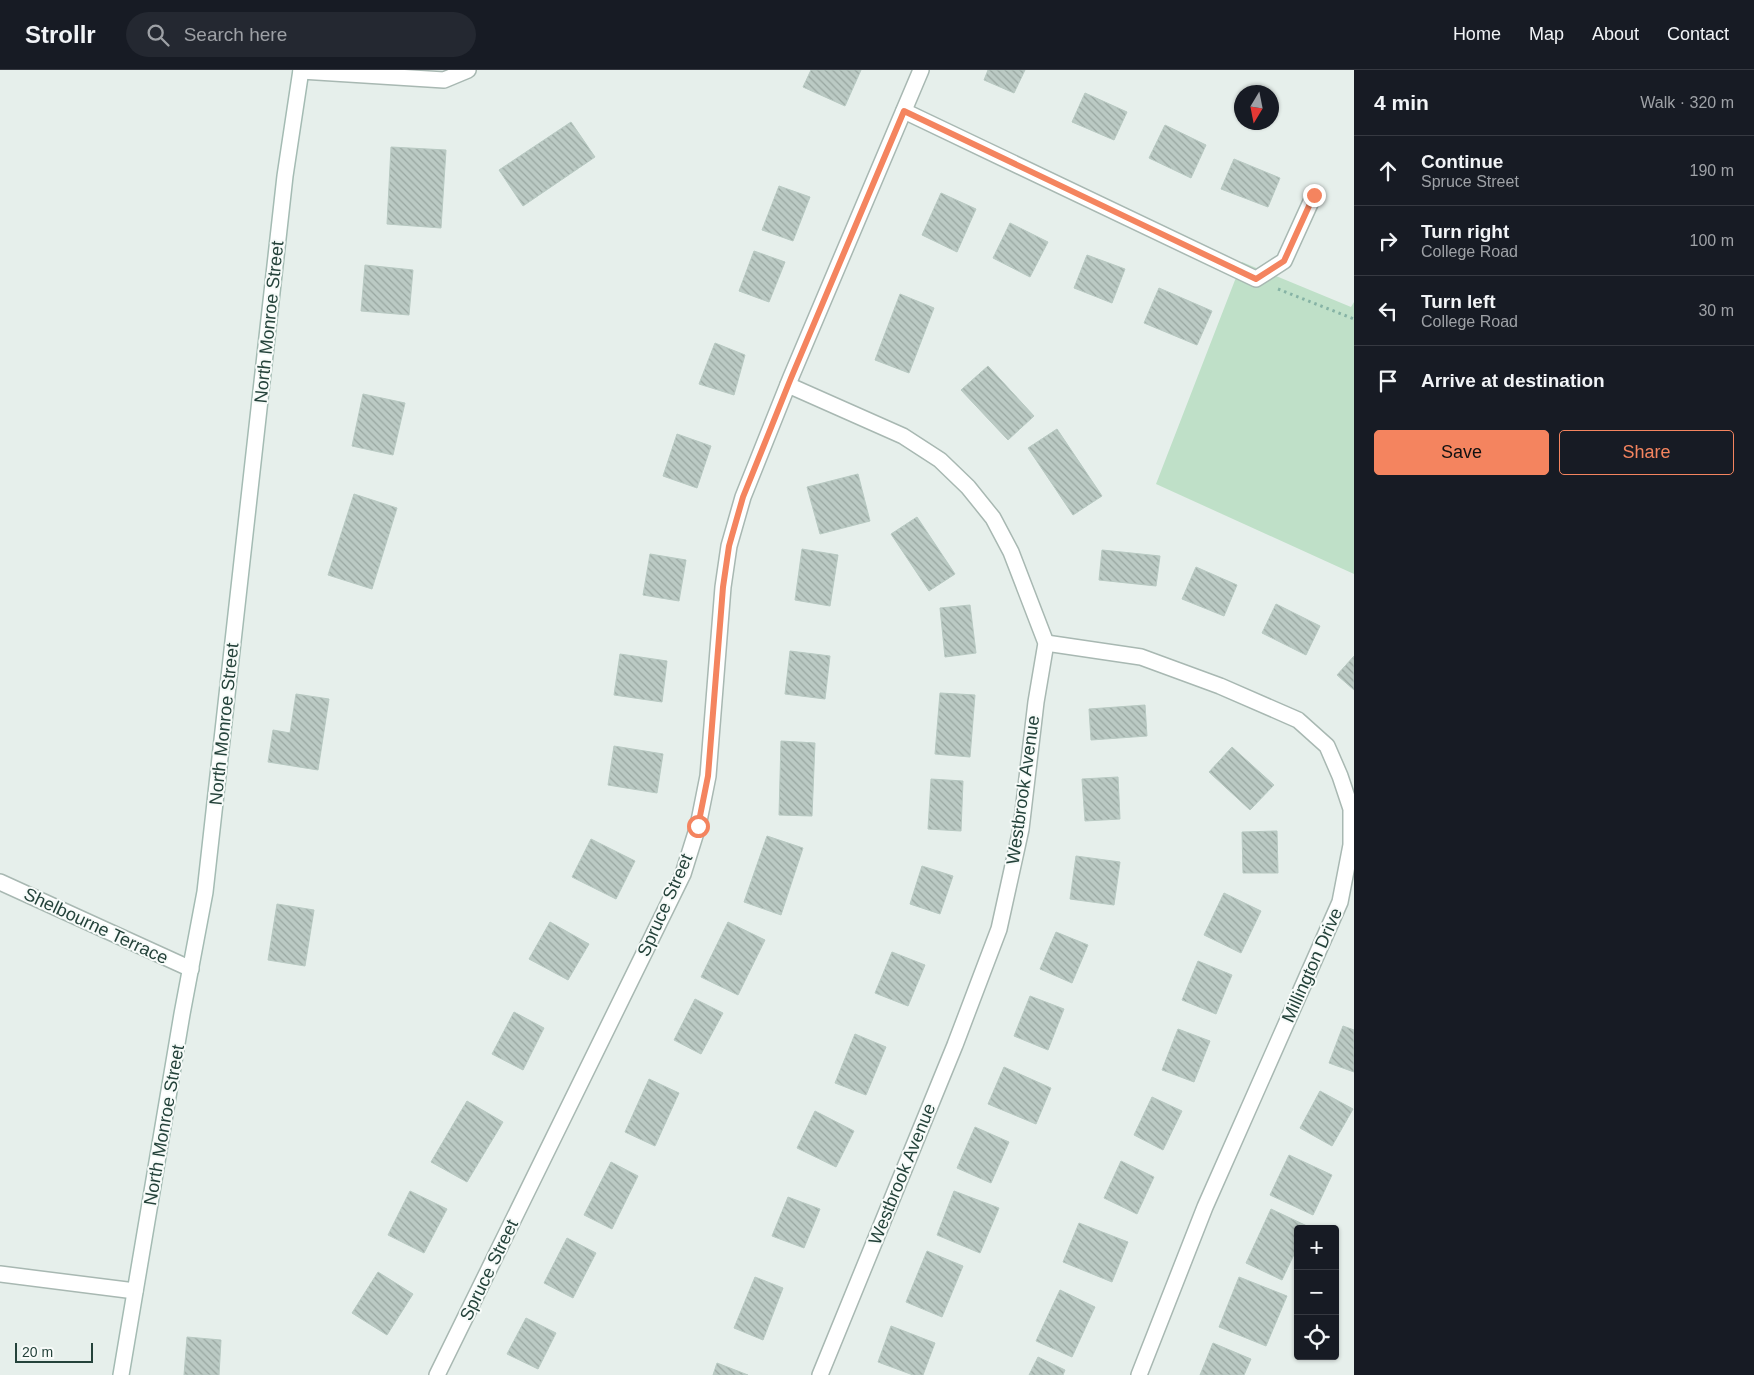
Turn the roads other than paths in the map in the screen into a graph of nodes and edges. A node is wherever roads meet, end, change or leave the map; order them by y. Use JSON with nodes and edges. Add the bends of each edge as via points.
{"nodes":[{"id":1,"x":301,"y":70,"type":"edge"},
{"id":2,"x":468,"y":70,"type":"edge"},
{"id":3,"x":921,"y":70,"type":"edge"},
{"id":4,"x":904,"y":111,"type":"junction"},
{"id":5,"x":1314,"y":195,"type":"dead end"},
{"id":6,"x":788,"y":385,"type":"junction"},
{"id":7,"x":1046,"y":644,"type":"junction"},
{"id":8,"x":0,"y":882,"type":"edge"},
{"id":9,"x":192,"y":969,"type":"junction"},
{"id":10,"x":0,"y":1274,"type":"edge"},
{"id":11,"x":135,"y":1291,"type":"junction"},
{"id":12,"x":121,"y":1375,"type":"edge"},
{"id":13,"x":437,"y":1375,"type":"edge"},
{"id":14,"x":820,"y":1375,"type":"edge"},
{"id":15,"x":1139,"y":1375,"type":"edge"}],
"edges":[{"from":1,"to":2,"type":"street","via":[[444,80]]},
{"from":1,"to":9,"type":"street","name":"North Monroe Street","via":[[285,176],[205,892]]},
{"from":3,"to":4,"type":"street","name":"Spruce Street"},
{"from":4,"to":5,"type":"street","via":[[1256,279],[1284,261]]},
{"from":4,"to":6,"type":"street","name":"Spruce Street"},
{"from":6,"to":7,"type":"street","via":[[903,436],[940,460],[968,487],[992,518],[1011,552]]},
{"from":6,"to":13,"type":"street","name":"Spruce Street","via":[[743,497],[729,546],[708,776],[698,826],[683,874]]},
{"from":7,"to":14,"type":"street","name":"Westbrook Avenue","via":[[1021,829],[999,929],[956,1045]]},
{"from":7,"to":15,"type":"street","name":"Millington Drive","via":[[1141,657],[1220,686],[1298,720],[1326,746],[1351,809],[1351,845],[1340,902],[1205,1207]]},
{"from":8,"to":9,"type":"street","name":"Shelbourne Terrace"},
{"from":9,"to":11,"type":"street","name":"North Monroe Street"},
{"from":10,"to":11,"type":"street"},
{"from":11,"to":12,"type":"street","name":"North Monroe Street"}]}
